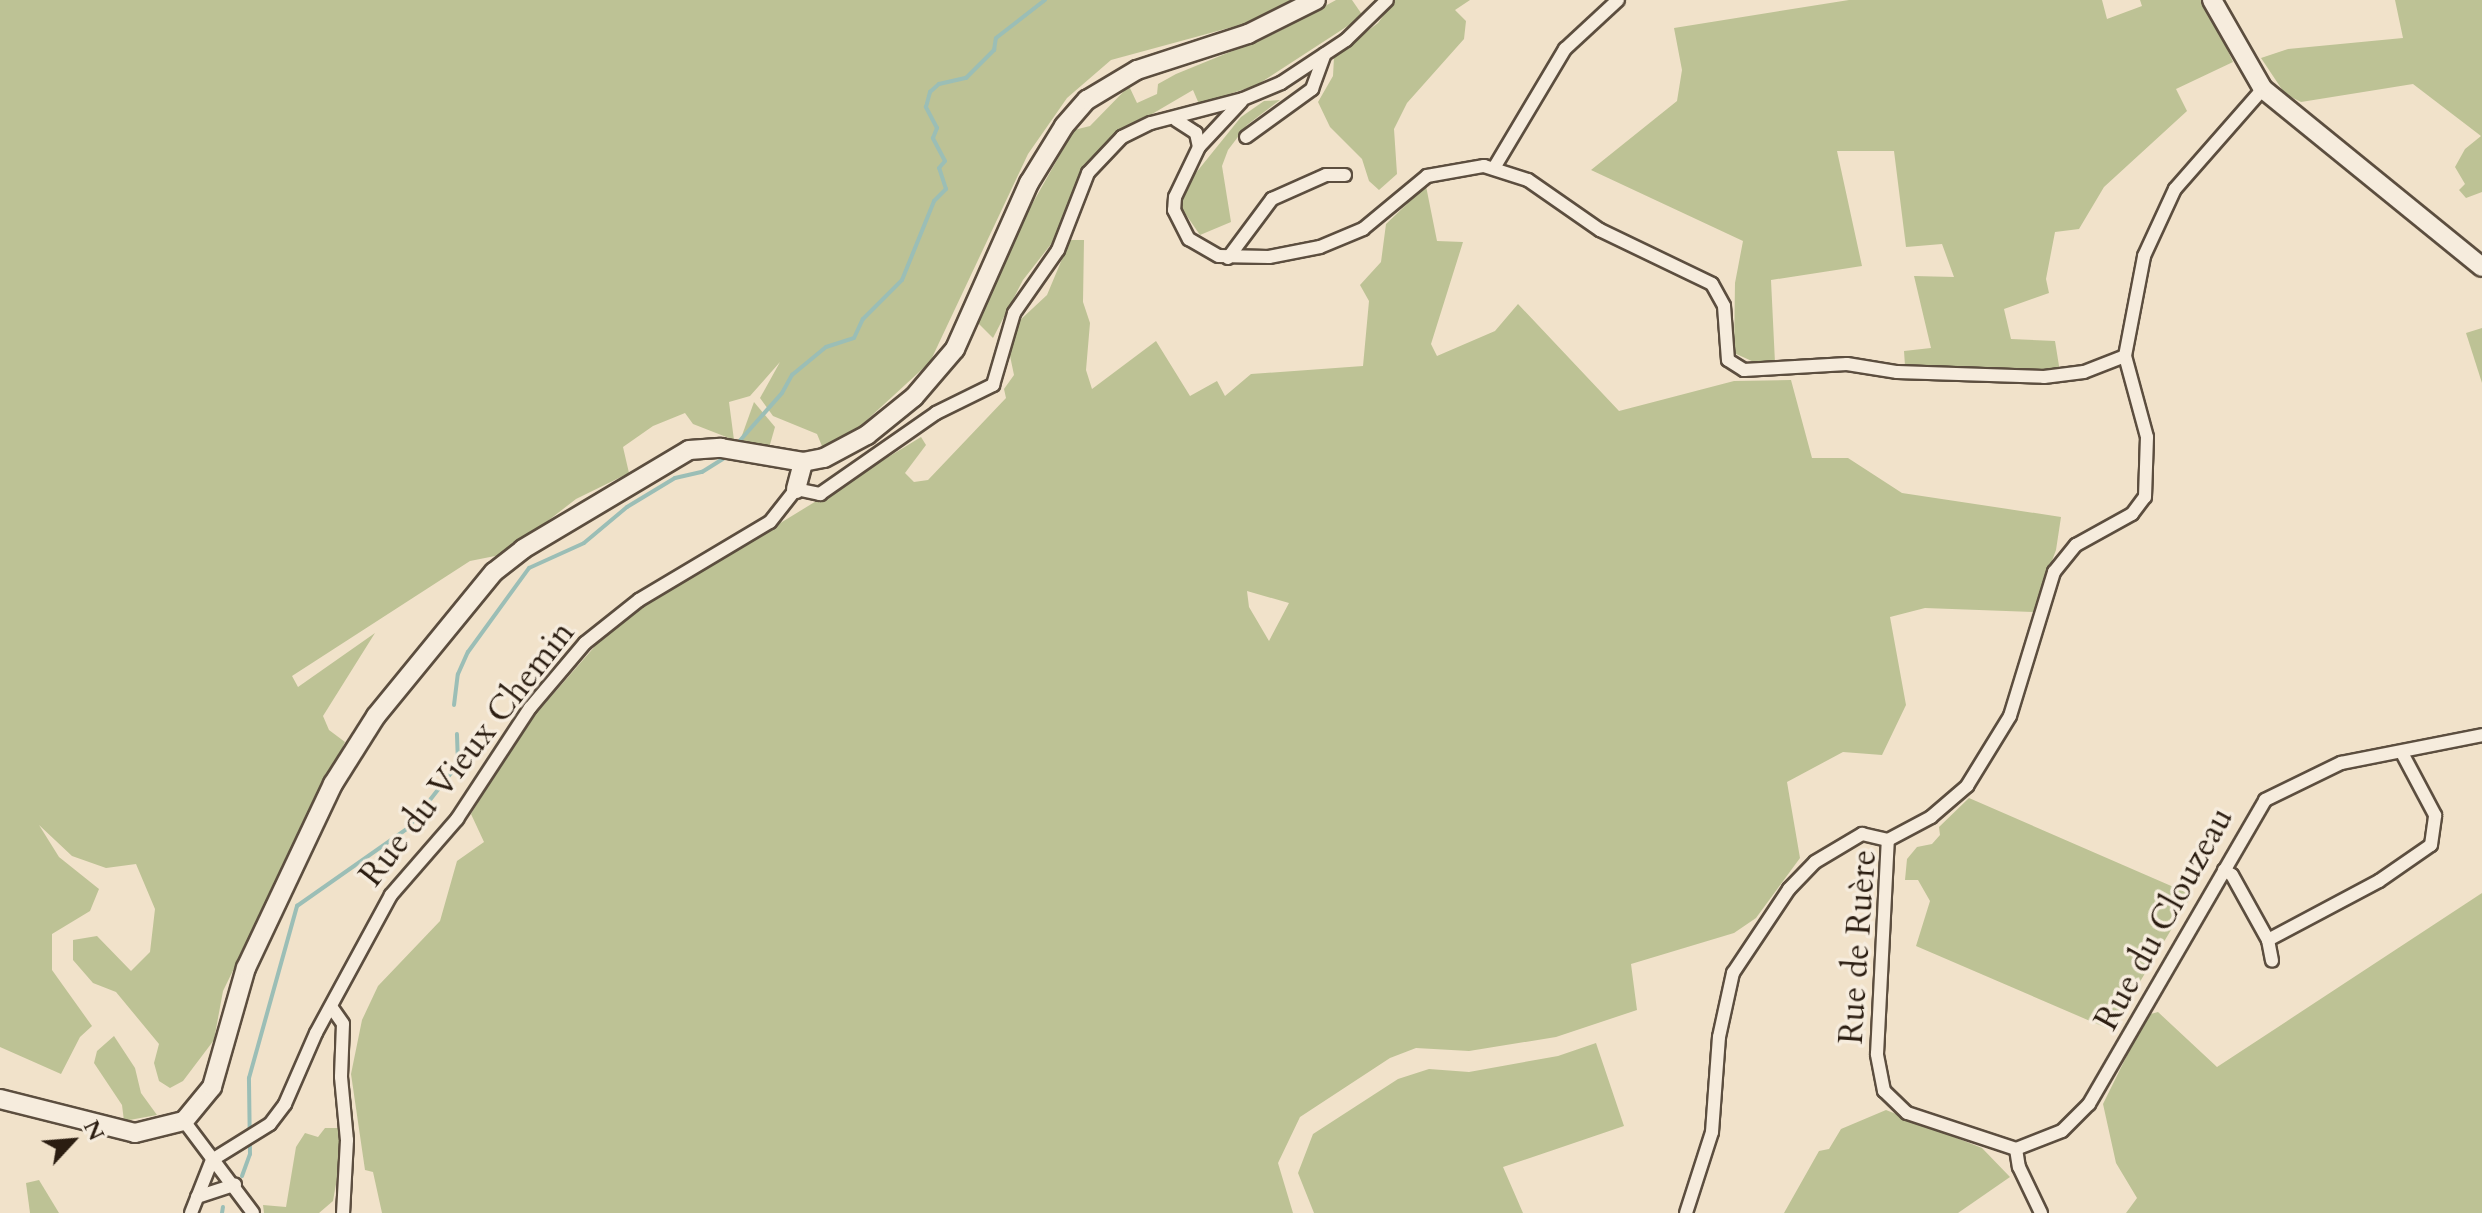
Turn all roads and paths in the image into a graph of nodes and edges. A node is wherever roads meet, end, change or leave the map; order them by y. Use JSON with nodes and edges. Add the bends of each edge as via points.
{"nodes":[{"id":1,"x":1387,"y":0,"type":"edge"},
{"id":2,"x":1618,"y":0,"type":"edge"},
{"id":3,"x":2212,"y":0,"type":"edge"},
{"id":4,"x":1310,"y":2,"type":"edge"},
{"id":5,"x":1325,"y":54,"type":"junction"},
{"id":6,"x":2263,"y":89,"type":"junction"},
{"id":7,"x":1243,"y":99,"type":"junction"},
{"id":8,"x":1176,"y":120,"type":"junction"},
{"id":9,"x":1246,"y":137,"type":"dead end"},
{"id":10,"x":1199,"y":147,"type":"junction"},
{"id":11,"x":1494,"y":168,"type":"junction"},
{"id":12,"x":1345,"y":175,"type":"dead end"},
{"id":13,"x":1228,"y":258,"type":"junction"},
{"id":14,"x":2482,"y":267,"type":"edge"},
{"id":15,"x":2125,"y":356,"type":"junction"},
{"id":16,"x":803,"y":462,"type":"junction"},
{"id":17,"x":796,"y":489,"type":"junction"},
{"id":18,"x":2482,"y":735,"type":"edge"},
{"id":19,"x":2402,"y":753,"type":"junction"},
{"id":20,"x":1888,"y":840,"type":"junction"},
{"id":21,"x":2224,"y":870,"type":"junction"},
{"id":22,"x":2268,"y":940,"type":"junction"},
{"id":23,"x":2272,"y":961,"type":"dead end"},
{"id":24,"x":332,"y":1008,"type":"junction"},
{"id":25,"x":0,"y":1099,"type":"edge"},
{"id":26,"x":184,"y":1121,"type":"junction"},
{"id":27,"x":2016,"y":1149,"type":"junction"},
{"id":28,"x":212,"y":1160,"type":"junction"},
{"id":29,"x":235,"y":1185,"type":"junction"},
{"id":30,"x":197,"y":1197,"type":"junction"},
{"id":31,"x":191,"y":1213,"type":"edge"},
{"id":32,"x":253,"y":1213,"type":"edge"},
{"id":33,"x":343,"y":1213,"type":"edge"},
{"id":34,"x":1686,"y":1213,"type":"edge"},
{"id":35,"x":2041,"y":1213,"type":"edge"}],
"edges":[{"from":1,"to":5,"type":"street"},
{"from":2,"to":11,"type":"street","via":[[1565,49]]},
{"from":3,"to":6,"type":"street"},
{"from":4,"to":16,"type":"street","via":[[1248,34],[1137,70],[1087,100],[1029,183],[943,366],[858,441]]},
{"from":5,"to":7,"type":"street","via":[[1281,83]]},
{"from":5,"to":9,"type":"street","via":[[1312,89]]},
{"from":6,"to":14,"type":"street"},
{"from":6,"to":15,"type":"street","name":"Rue de Ruère","via":[[2211,144],[2153,227]]},
{"from":7,"to":8,"type":"street"},
{"from":7,"to":10,"type":"street"},
{"from":8,"to":10,"type":"street","via":[[1196,133]]},
{"from":8,"to":17,"type":"street","via":[[1136,128],[1088,173],[1058,250],[1008,323],[993,385],[936,413],[820,494]]},
{"from":10,"to":13,"type":"street","via":[[1174,210],[1189,239]]},
{"from":11,"to":13,"type":"street","via":[[1471,166],[1427,176],[1363,229],[1320,247]]},
{"from":11,"to":15,"type":"street","via":[[1528,180],[1600,230],[1712,284],[1724,306],[1728,360],[1744,370],[1847,364],[1897,372],[2044,377],[2084,372]]},
{"from":12,"to":13,"type":"street","via":[[1326,175],[1272,199]]},
{"from":15,"to":20,"type":"street","name":"Rue de Ruère","via":[[2147,437],[2145,497],[2132,514],[2076,545],[2054,572],[2010,716],[1967,786],[1931,817]]},
{"from":16,"to":17,"type":"street"},
{"from":16,"to":26,"type":"street","via":[[721,448],[689,450],[523,549],[494,572],[376,716],[333,784],[246,968],[212,1087]]},
{"from":17,"to":24,"type":"street","name":"Rue du Vieux Chemin","via":[[770,522],[639,600],[585,643],[530,708],[457,819],[391,895]]},
{"from":18,"to":19,"type":"street","name":"Rue du Clouzeau"},
{"from":19,"to":21,"type":"street","name":"Rue du Clouzeau","via":[[2341,763],[2265,800]]},
{"from":19,"to":22,"type":"street","via":[[2435,815],[2431,845],[2379,881]]},
{"from":20,"to":27,"type":"street","name":"Rue de Ruère","via":[[1877,1054],[1884,1091],[1907,1113]]},
{"from":20,"to":34,"type":"street","via":[[1862,834],[1815,862],[1789,889],[1733,973],[1719,1037],[1712,1132]]},
{"from":21,"to":22,"type":"street","via":[[2232,875]]},
{"from":21,"to":27,"type":"street","name":"Rue du Clouzeau","via":[[2089,1104],[2062,1131]]},
{"from":22,"to":23,"type":"street"},
{"from":24,"to":28,"type":"street","name":"Rue du Vieux Chemin","via":[[285,1104],[263,1128]]},
{"from":24,"to":33,"type":"street","via":[[343,1024]]},
{"from":25,"to":26,"type":"street","via":[[135,1133]]},
{"from":26,"to":28,"type":"street"},
{"from":27,"to":35,"type":"street"},
{"from":28,"to":29,"type":"street"},
{"from":28,"to":30,"type":"street"},
{"from":29,"to":30,"type":"street"},
{"from":29,"to":32,"type":"street"},
{"from":30,"to":31,"type":"street"}]}
